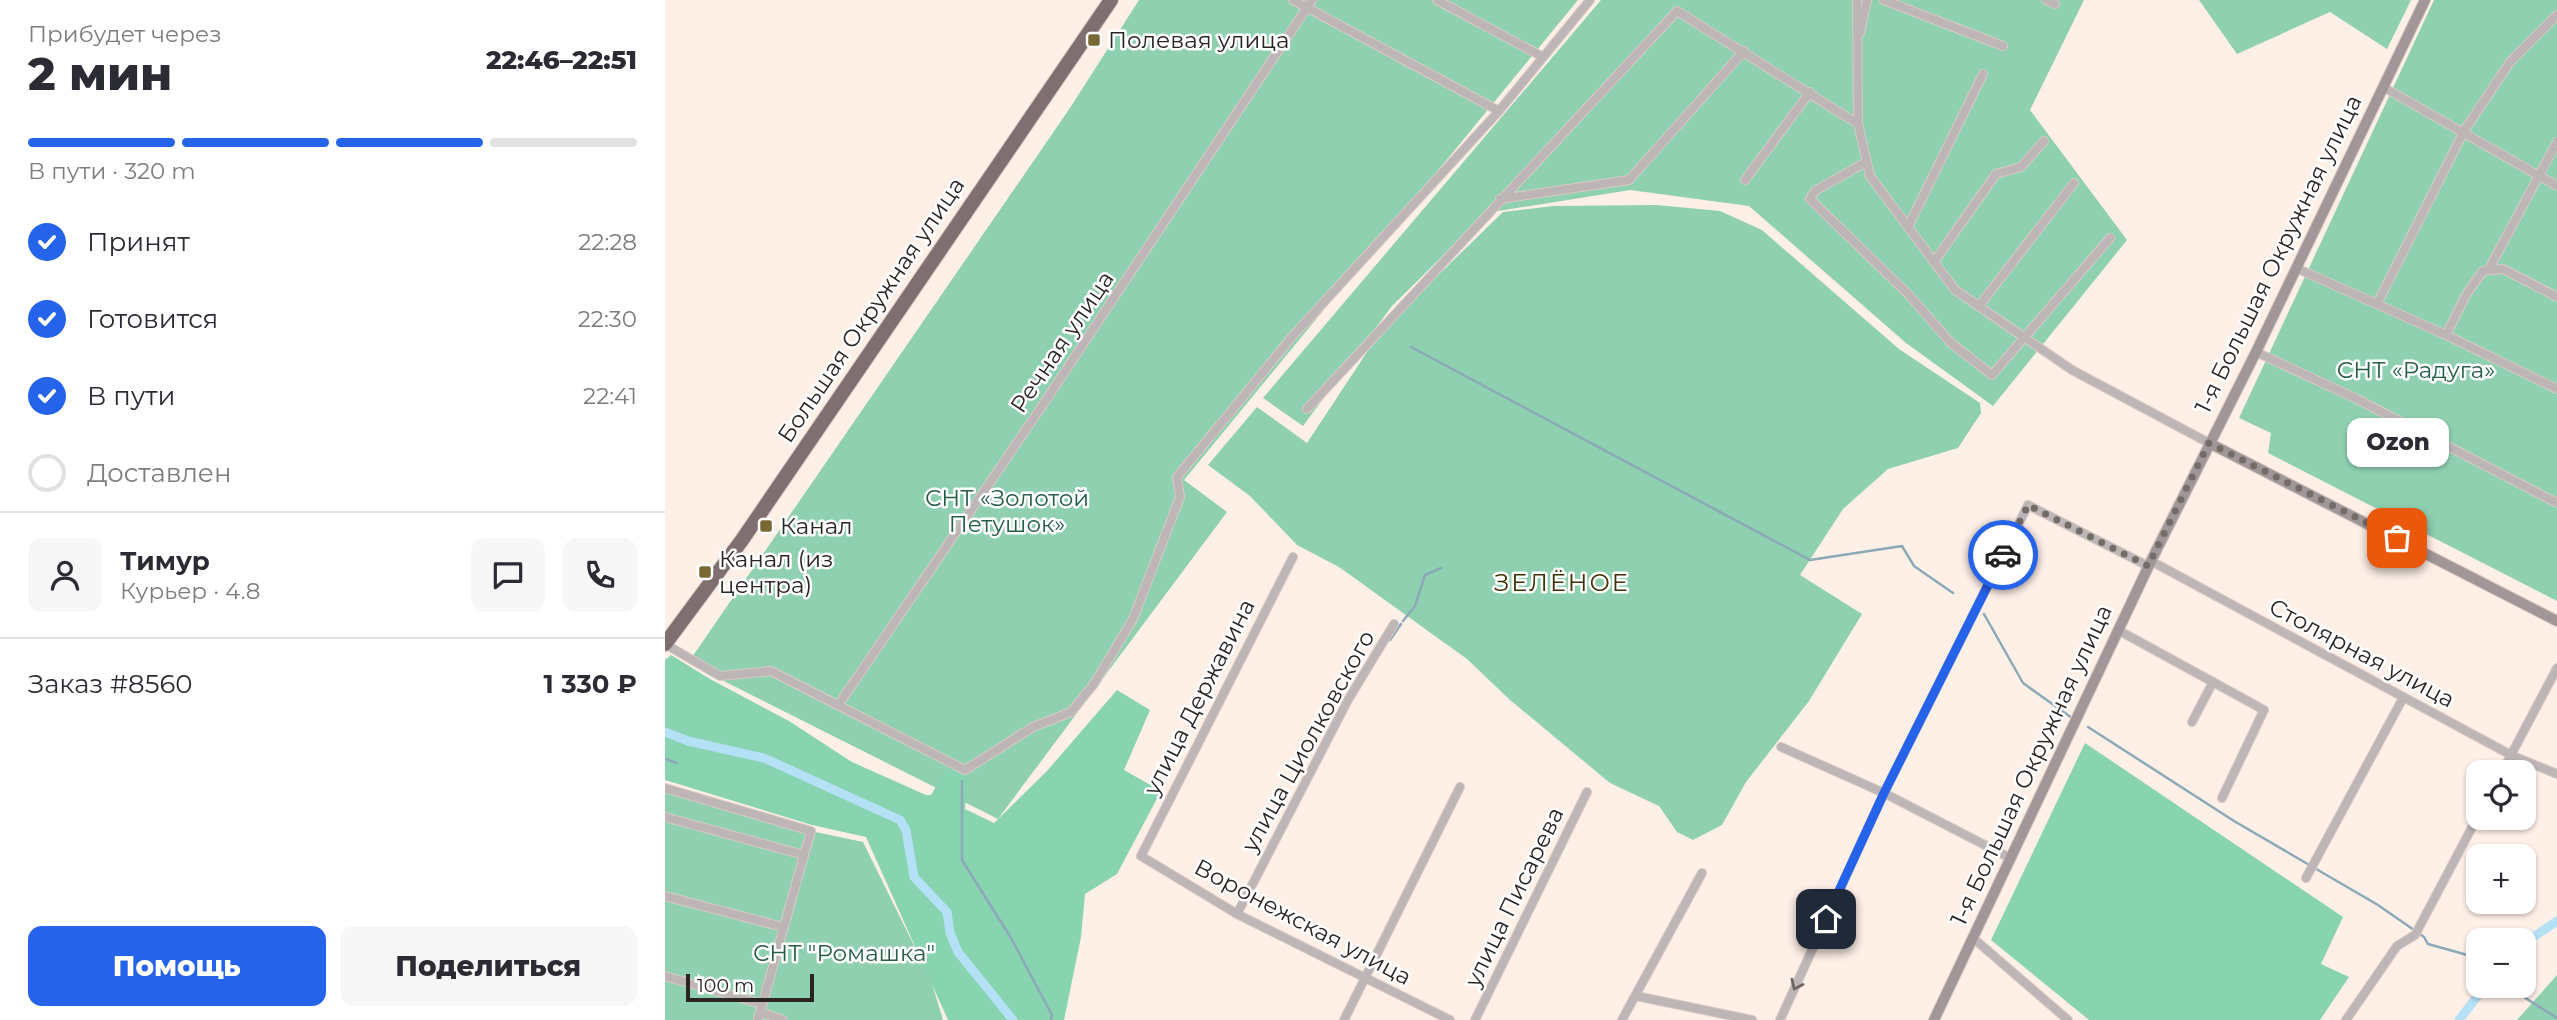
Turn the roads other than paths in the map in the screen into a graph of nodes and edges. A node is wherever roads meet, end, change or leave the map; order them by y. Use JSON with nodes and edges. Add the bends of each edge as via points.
{"nodes":[{"id":1,"x":1111,"y":0,"type":"edge"},
{"id":2,"x":1293,"y":0,"type":"edge"},
{"id":3,"x":1437,"y":0,"type":"edge"},
{"id":4,"x":1857,"y":0,"type":"edge"},
{"id":5,"x":1867,"y":0,"type":"edge"},
{"id":6,"x":1884,"y":0,"type":"edge"},
{"id":7,"x":2046,"y":0,"type":"edge"},
{"id":8,"x":2425,"y":0,"type":"edge"},
{"id":9,"x":1586,"y":1,"type":"edge"},
{"id":10,"x":1310,"y":4,"type":"edge"},
{"id":11,"x":2055,"y":4,"type":"dead end"},
{"id":12,"x":2557,"y":15,"type":"edge"},
{"id":13,"x":1857,"y":43,"type":"junction"},
{"id":14,"x":2003,"y":46,"type":"dead end"},
{"id":15,"x":1744,"y":51,"type":"junction"},
{"id":16,"x":1543,"y":57,"type":"junction"},
{"id":17,"x":1983,"y":74,"type":"dead end"},
{"id":18,"x":2383,"y":87,"type":"junction"},
{"id":19,"x":1809,"y":92,"type":"junction"},
{"id":20,"x":1499,"y":111,"type":"junction"},
{"id":21,"x":1858,"y":124,"type":"junction"},
{"id":22,"x":2464,"y":131,"type":"junction"},
{"id":23,"x":2044,"y":141,"type":"dead end"},
{"id":24,"x":2557,"y":142,"type":"edge"},
{"id":25,"x":1866,"y":162,"type":"junction"},
{"id":26,"x":2538,"y":174,"type":"junction"},
{"id":27,"x":1745,"y":180,"type":"dead end"},
{"id":28,"x":2074,"y":183,"type":"dead end"},
{"id":29,"x":2557,"y":186,"type":"edge"},
{"id":30,"x":1500,"y":200,"type":"junction"},
{"id":31,"x":1907,"y":227,"type":"junction"},
{"id":32,"x":2110,"y":238,"type":"dead end"},
{"id":33,"x":1934,"y":262,"type":"junction"},
{"id":34,"x":2296,"y":268,"type":"junction"},
{"id":35,"x":2489,"y":269,"type":"junction"},
{"id":36,"x":2557,"y":296,"type":"edge"},
{"id":37,"x":2377,"y":304,"type":"junction"},
{"id":38,"x":1979,"y":306,"type":"junction"},
{"id":39,"x":2446,"y":335,"type":"junction"},
{"id":40,"x":2026,"y":338,"type":"junction"},
{"id":41,"x":2256,"y":352,"type":"junction"},
{"id":42,"x":2557,"y":389,"type":"edge"},
{"id":43,"x":1307,"y":409,"type":"dead end"},
{"id":44,"x":2209,"y":443,"type":"junction"},
{"id":45,"x":2557,"y":503,"type":"edge"},
{"id":46,"x":1293,"y":557,"type":"dead end"},
{"id":47,"x":2150,"y":563,"type":"junction"},
{"id":48,"x":2557,"y":621,"type":"edge"},
{"id":49,"x":1394,"y":624,"type":"dead end"},
{"id":50,"x":2118,"y":630,"type":"junction"},
{"id":51,"x":665,"y":644,"type":"edge"},
{"id":52,"x":2557,"y":668,"type":"edge"},
{"id":53,"x":2213,"y":682,"type":"junction"},
{"id":54,"x":2403,"y":698,"type":"junction"},
{"id":55,"x":839,"y":704,"type":"junction"},
{"id":56,"x":2192,"y":722,"type":"dead end"},
{"id":57,"x":1781,"y":747,"type":"dead end"},
{"id":58,"x":2511,"y":755,"type":"junction"},
{"id":59,"x":2508,"y":760,"type":"edge"},
{"id":60,"x":2557,"y":774,"type":"edge"},
{"id":61,"x":1460,"y":787,"type":"dead end"},
{"id":62,"x":665,"y":788,"type":"edge"},
{"id":63,"x":1587,"y":792,"type":"dead end"},
{"id":64,"x":1884,"y":793,"type":"junction"},
{"id":65,"x":2222,"y":798,"type":"dead end"},
{"id":66,"x":665,"y":817,"type":"edge"},
{"id":67,"x":2471,"y":830,"type":"edge"},
{"id":68,"x":804,"y":855,"type":"junction"},
{"id":69,"x":1141,"y":856,"type":"joint"},
{"id":70,"x":2010,"y":858,"type":"junction"},
{"id":71,"x":1702,"y":873,"type":"dead end"},
{"id":72,"x":2306,"y":878,"type":"dead end"},
{"id":73,"x":665,"y":896,"type":"edge"},
{"id":74,"x":1237,"y":914,"type":"junction"},
{"id":75,"x":783,"y":927,"type":"junction"},
{"id":76,"x":1973,"y":938,"type":"junction"},
{"id":77,"x":665,"y":976,"type":"edge"},
{"id":78,"x":1367,"y":978,"type":"junction"},
{"id":79,"x":1636,"y":996,"type":"junction"},
{"id":80,"x":760,"y":1012,"type":"edge"},
{"id":81,"x":783,"y":1020,"type":"edge"},
{"id":82,"x":1344,"y":1020,"type":"edge"},
{"id":83,"x":1450,"y":1020,"type":"edge"},
{"id":84,"x":1475,"y":1020,"type":"edge"},
{"id":85,"x":1622,"y":1020,"type":"edge"},
{"id":86,"x":1752,"y":1020,"type":"edge"},
{"id":87,"x":1780,"y":1020,"type":"edge"},
{"id":88,"x":1934,"y":1020,"type":"edge"},
{"id":89,"x":2068,"y":1020,"type":"edge"},
{"id":90,"x":2346,"y":1020,"type":"edge"}],
"edges":[{"from":1,"to":51,"type":"highway","name":"Большая Окружная улица","via":[[742,540]]},
{"from":2,"to":10,"type":"street"},
{"from":3,"to":16,"type":"street"},
{"from":4,"to":13,"type":"street"},
{"from":5,"to":13,"type":"street"},
{"from":6,"to":14,"type":"street"},
{"from":7,"to":11,"type":"street"},
{"from":8,"to":18,"type":"street","name":"1-я Большая Окружная улица"},
{"from":9,"to":16,"type":"street"},
{"from":10,"to":20,"type":"street"},
{"from":10,"to":55,"type":"street","name":"Речная улица"},
{"from":12,"to":22,"type":"street","via":[[2510,62]]},
{"from":13,"to":21,"type":"street"},
{"from":15,"to":19,"type":"street"},
{"from":15,"to":30,"type":"street","via":[[1629,180]]},
{"from":15,"to":30,"type":"street","via":[[1677,11]]},
{"from":16,"to":20,"type":"street"},
{"from":17,"to":31,"type":"street"},
{"from":18,"to":22,"type":"street"},
{"from":18,"to":34,"type":"street","name":"1-я Большая Окружная улица"},
{"from":19,"to":21,"type":"street"},
{"from":19,"to":27,"type":"street"},
{"from":20,"to":55,"type":"street","via":[[1291,337],[1177,477],[1180,497],[1133,619],[1094,684],[1071,712],[1033,727],[965,770]]},
{"from":21,"to":25,"type":"street"},
{"from":22,"to":26,"type":"street"},
{"from":22,"to":37,"type":"street"},
{"from":23,"to":33,"type":"street","via":[[2021,167],[1996,174]]},
{"from":24,"to":26,"type":"street"},
{"from":25,"to":31,"type":"street","via":[[1870,176]]},
{"from":25,"to":40,"type":"street","via":[[1815,191],[1810,199],[1908,294],[1951,343],[1993,375]]},
{"from":26,"to":29,"type":"street"},
{"from":26,"to":35,"type":"street"},
{"from":28,"to":38,"type":"street"},
{"from":30,"to":43,"type":"street"},
{"from":31,"to":33,"type":"street"},
{"from":32,"to":40,"type":"street"},
{"from":33,"to":38,"type":"street","via":[[1955,290]]},
{"from":34,"to":37,"type":"street"},
{"from":34,"to":41,"type":"street","name":"1-я Большая Окружная улица"},
{"from":35,"to":36,"type":"street","via":[[2503,269]]},
{"from":35,"to":39,"type":"street","via":[[2476,279]]},
{"from":37,"to":39,"type":"street"},
{"from":38,"to":40,"type":"street"},
{"from":39,"to":42,"type":"street"},
{"from":40,"to":44,"type":"street","via":[[2072,370]]},
{"from":41,"to":44,"type":"street","name":"1-я Большая Окружная улица"},
{"from":41,"to":45,"type":"street"},
{"from":44,"to":47,"type":"street","name":"1-я Большая Окружная улица"},
{"from":44,"to":48,"type":"street"},
{"from":46,"to":69,"type":"street","name":"улица Державина"},
{"from":47,"to":50,"type":"street","name":"1-я Большая Окружная улица"},
{"from":47,"to":54,"type":"street","name":"Столярная улица"},
{"from":47,"to":64,"type":"street","name":"Столярная улица","via":[[2028,505]]},
{"from":49,"to":74,"type":"street","name":"улица Циолковского","via":[[1348,700]]},
{"from":50,"to":53,"type":"street"},
{"from":50,"to":70,"type":"street","name":"1-я Большая Окружная улица"},
{"from":51,"to":55,"type":"street","via":[[720,676],[771,671]]},
{"from":52,"to":58,"type":"street"},
{"from":53,"to":56,"type":"street"},
{"from":53,"to":65,"type":"street","via":[[2265,710]]},
{"from":54,"to":58,"type":"street","name":"Столярная улица"},
{"from":54,"to":72,"type":"street"},
{"from":57,"to":64,"type":"street"},
{"from":58,"to":59,"type":"street"},
{"from":58,"to":60,"type":"street","name":"Столярная улица"},
{"from":61,"to":78,"type":"street"},
{"from":62,"to":68,"type":"street","via":[[811,831]]},
{"from":63,"to":84,"type":"street","name":"улица Писарева"},
{"from":64,"to":70,"type":"street"},
{"from":64,"to":87,"type":"street","one_way":true},
{"from":66,"to":68,"type":"street"},
{"from":67,"to":90,"type":"street","via":[[2415,935],[2397,946]]},
{"from":68,"to":75,"type":"street"},
{"from":69,"to":74,"type":"street","name":"Воронежская улица"},
{"from":70,"to":76,"type":"street","name":"1-я Большая Окружная улица"},
{"from":71,"to":79,"type":"street"},
{"from":73,"to":75,"type":"street"},
{"from":74,"to":78,"type":"street","name":"Воронежская улица"},
{"from":75,"to":80,"type":"street"},
{"from":76,"to":88,"type":"street","name":"1-я Большая Окружная улица"},
{"from":76,"to":89,"type":"street"},
{"from":77,"to":80,"type":"street"},
{"from":78,"to":82,"type":"street"},
{"from":78,"to":83,"type":"street","name":"Воронежская улица"},
{"from":79,"to":85,"type":"street"},
{"from":79,"to":86,"type":"street"},
{"from":80,"to":81,"type":"street"}]}
